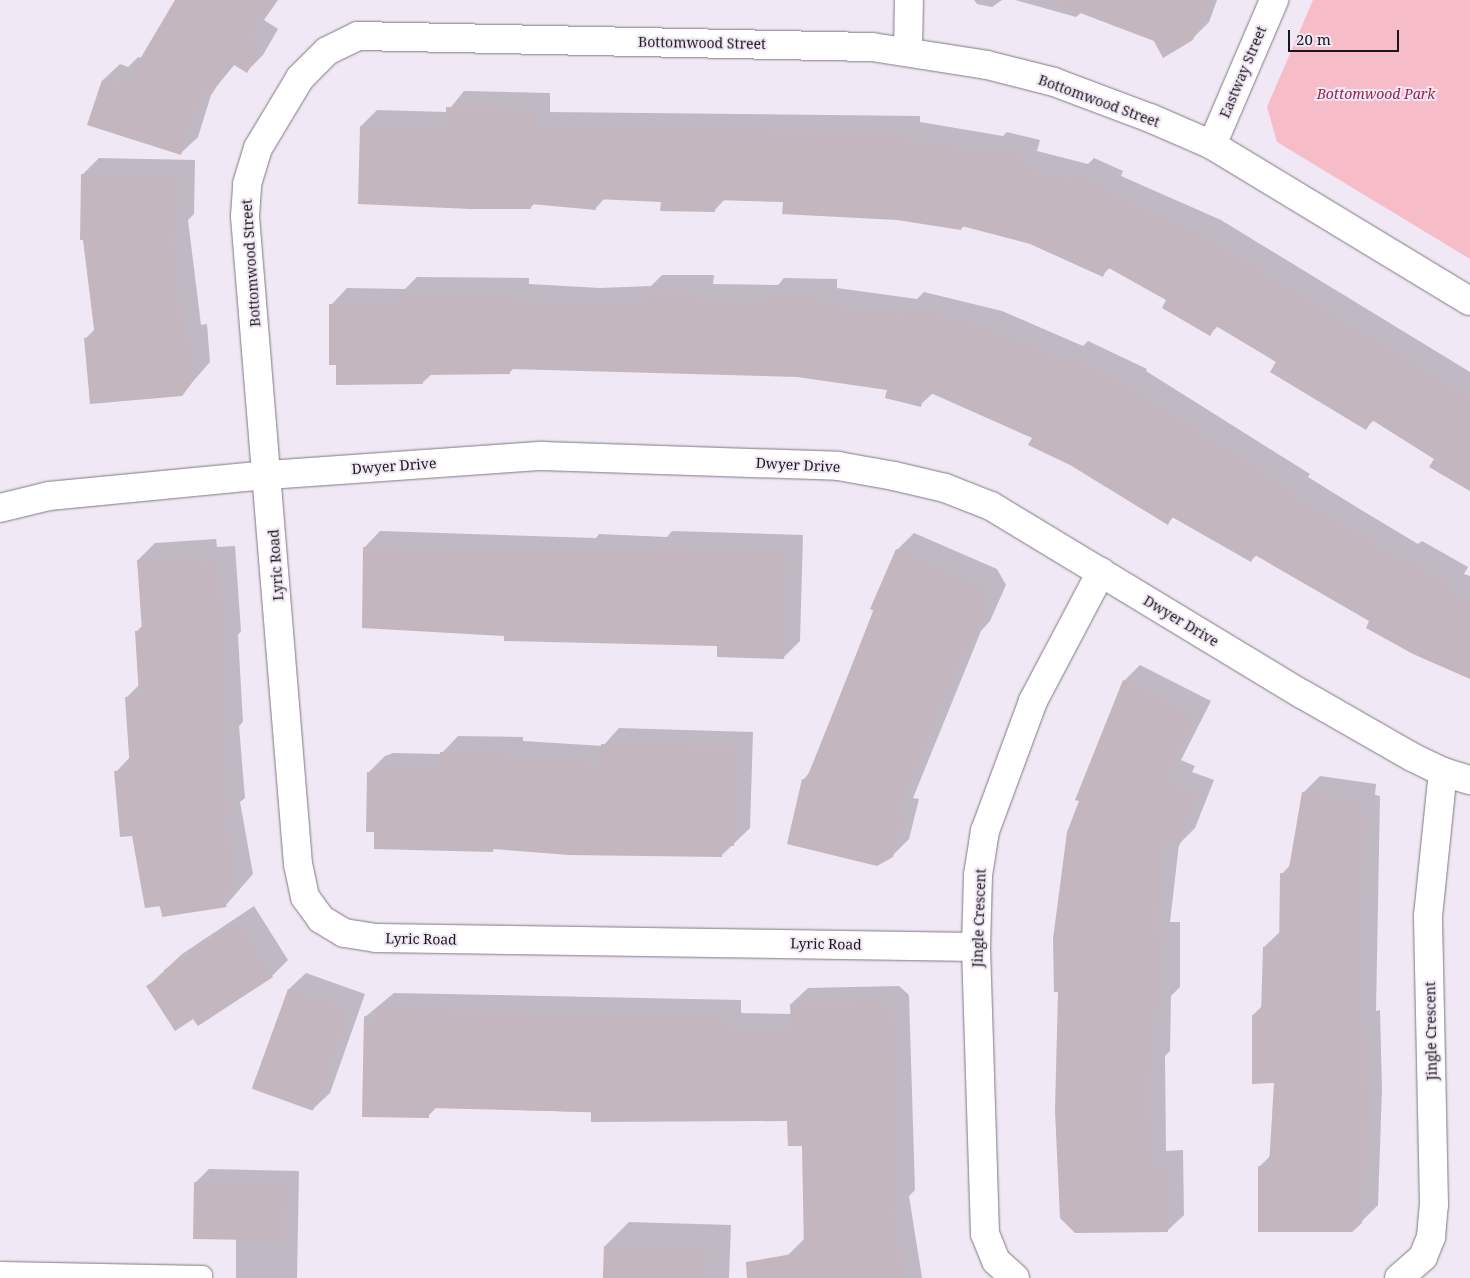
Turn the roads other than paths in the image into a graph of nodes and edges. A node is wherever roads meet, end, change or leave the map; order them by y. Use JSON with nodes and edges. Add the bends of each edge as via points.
{"nodes":[{"id":1,"x":909,"y":0,"type":"edge"},
{"id":2,"x":1274,"y":0,"type":"edge"},
{"id":3,"x":908,"y":50,"type":"junction"},
{"id":4,"x":1212,"y":145,"type":"junction"},
{"id":5,"x":1470,"y":301,"type":"edge"},
{"id":6,"x":268,"y":475,"type":"junction"},
{"id":7,"x":0,"y":489,"type":"edge"},
{"id":8,"x":49,"y":496,"type":"junction"},
{"id":9,"x":0,"y":508,"type":"edge"},
{"id":10,"x":1101,"y":572,"type":"junction"},
{"id":11,"x":1443,"y":772,"type":"junction"},
{"id":12,"x":1470,"y":780,"type":"edge"},
{"id":13,"x":976,"y":947,"type":"junction"},
{"id":14,"x":0,"y":1271,"type":"edge"},
{"id":15,"x":202,"y":1278,"type":"edge"},
{"id":16,"x":1015,"y":1278,"type":"edge"},
{"id":17,"x":1399,"y":1278,"type":"edge"}],
"edges":[{"from":1,"to":3,"type":"street"},
{"from":2,"to":4,"type":"street","name":"Eastway Street"},
{"from":3,"to":4,"type":"street","name":"Bottomwood Street","via":[[1054,82]]},
{"from":3,"to":6,"type":"street","name":"Bottomwood Street","via":[[358,36],[327,51],[300,78],[262,140],[247,184],[245,216]]},
{"from":4,"to":5,"type":"street","name":"Bottomwood Street"},
{"from":6,"to":8,"type":"street","name":"Dwyer Drive"},
{"from":6,"to":10,"type":"street","name":"Dwyer Drive","via":[[542,456],[838,466],[945,488],[990,506]]},
{"from":6,"to":13,"type":"street","name":"Lyric Road","via":[[298,864],[305,898],[321,919],[344,933],[376,938]]},
{"from":7,"to":8,"type":"street","name":"Dwyer Drive"},
{"from":8,"to":9,"type":"street","name":"Dwyer Drive"},
{"from":10,"to":11,"type":"street","name":"Dwyer Drive","via":[[1302,694]]},
{"from":10,"to":13,"type":"street","name":"Jingle Crescent","via":[[1033,701],[998,789],[985,832],[978,875]]},
{"from":11,"to":12,"type":"street","name":"Dwyer Drive"},
{"from":11,"to":17,"type":"street","name":"Jingle Crescent","via":[[1428,916],[1432,1229],[1422,1258]]},
{"from":13,"to":16,"type":"street","name":"Jingle Crescent","via":[[985,1234],[996,1261]]},
{"from":14,"to":15,"type":"lane","via":[[202,1275]]}]}
